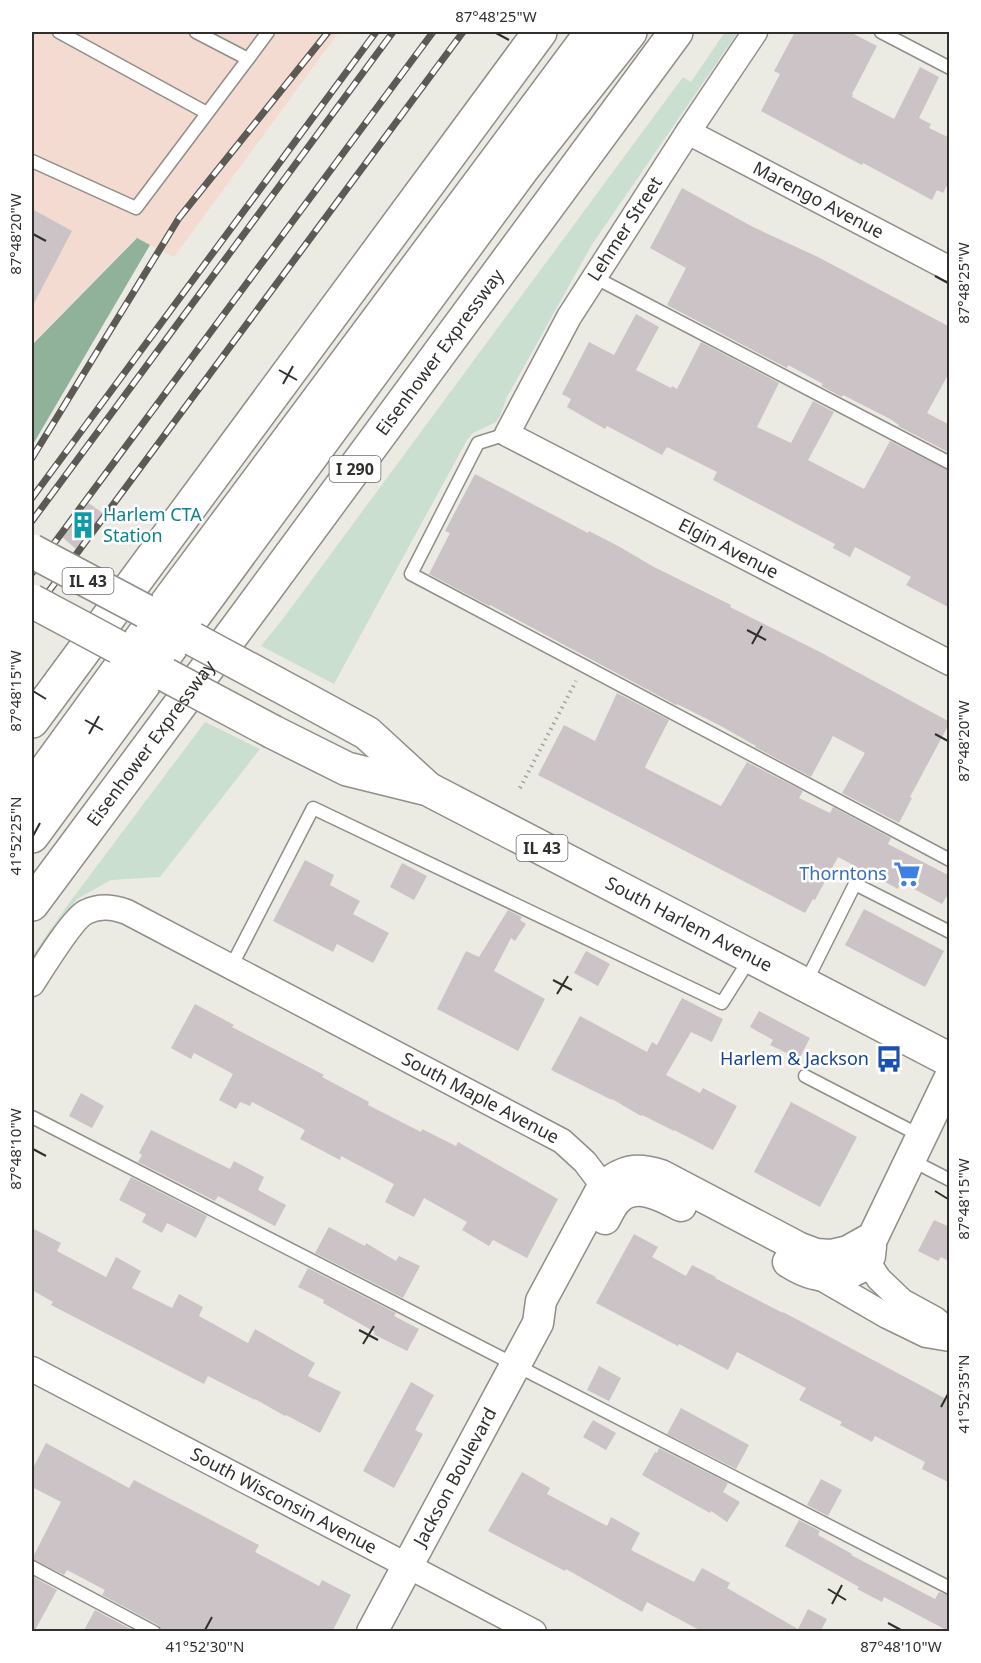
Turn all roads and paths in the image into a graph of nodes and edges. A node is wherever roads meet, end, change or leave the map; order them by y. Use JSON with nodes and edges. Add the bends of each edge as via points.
{"nodes":[{"id":1,"x":59,"y":32,"type":"edge"},
{"id":2,"x":196,"y":32,"type":"edge"},
{"id":3,"x":267,"y":32,"type":"edge"},
{"id":4,"x":540,"y":32,"type":"edge"},
{"id":5,"x":592,"y":32,"type":"edge"},
{"id":6,"x":630,"y":32,"type":"edge"},
{"id":7,"x":676,"y":32,"type":"edge"},
{"id":8,"x":755,"y":32,"type":"edge"},
{"id":9,"x":880,"y":32,"type":"edge"},
{"id":10,"x":248,"y":59,"type":"junction"},
{"id":11,"x":950,"y":68,"type":"edge"},
{"id":12,"x":207,"y":113,"type":"junction"},
{"id":13,"x":688,"y":132,"type":"junction"},
{"id":14,"x":32,"y":161,"type":"edge"},
{"id":15,"x":950,"y":269,"type":"edge"},
{"id":16,"x":594,"y":276,"type":"junction"},
{"id":17,"x":507,"y":434,"type":"junction"},
{"id":18,"x":950,"y":463,"type":"edge"},
{"id":19,"x":32,"y":551,"type":"edge"},
{"id":20,"x":32,"y":602,"type":"edge"},
{"id":21,"x":169,"y":625,"type":"junction"},
{"id":22,"x":143,"y":661,"type":"junction"},
{"id":23,"x":950,"y":663,"type":"edge"},
{"id":24,"x":576,"y":681,"type":"dead end"},
{"id":25,"x":32,"y":721,"type":"edge"},
{"id":26,"x":520,"y":788,"type":"dead end"},
{"id":27,"x":32,"y":789,"type":"edge"},
{"id":28,"x":428,"y":789,"type":"junction"},
{"id":29,"x":32,"y":836,"type":"edge"},
{"id":30,"x":950,"y":860,"type":"edge"},
{"id":31,"x":32,"y":904,"type":"edge"},
{"id":32,"x":950,"y":932,"type":"edge"},
{"id":33,"x":751,"y":957,"type":"junction"},
{"id":34,"x":231,"y":966,"type":"junction"},
{"id":35,"x":32,"y":984,"type":"edge"},
{"id":36,"x":805,"y":985,"type":"junction"},
{"id":37,"x":950,"y":1060,"type":"edge"},
{"id":38,"x":805,"y":1076,"type":"dead end"},
{"id":39,"x":950,"y":1077,"type":"edge"},
{"id":40,"x":32,"y":1117,"type":"edge"},
{"id":41,"x":916,"y":1148,"type":"junction"},
{"id":42,"x":950,"y":1180,"type":"edge"},
{"id":43,"x":609,"y":1195,"type":"junction"},
{"id":44,"x":860,"y":1250,"type":"junction"},
{"id":45,"x":816,"y":1275,"type":"junction"},
{"id":46,"x":950,"y":1332,"type":"edge"},
{"id":47,"x":950,"y":1339,"type":"edge"},
{"id":48,"x":515,"y":1366,"type":"junction"},
{"id":49,"x":32,"y":1369,"type":"edge"},
{"id":50,"x":407,"y":1565,"type":"junction"},
{"id":51,"x":32,"y":1568,"type":"edge"},
{"id":52,"x":950,"y":1588,"type":"edge"},
{"id":53,"x":154,"y":1632,"type":"edge"},
{"id":54,"x":372,"y":1632,"type":"edge"},
{"id":55,"x":534,"y":1632,"type":"edge"}],
"edges":[{"from":1,"to":12,"type":"lane"},
{"from":2,"to":10,"type":"lane"},
{"from":3,"to":10,"type":"lane"},
{"from":4,"to":25,"type":"main road"},
{"from":5,"to":21,"type":"main road"},
{"from":6,"to":21,"type":"main road"},
{"from":7,"to":31,"type":"main road","name":"Eisenhower Expressway","number":"I 290"},
{"from":8,"to":13,"type":"street","name":"Lehmer Street"},
{"from":9,"to":11,"type":"lane"},
{"from":10,"to":12,"type":"lane"},
{"from":12,"to":14,"type":"lane","via":[[136,208]]},
{"from":13,"to":15,"type":"street","name":"Marengo Avenue"},
{"from":13,"to":16,"type":"street","name":"Lehmer Street"},
{"from":16,"to":17,"type":"street","name":"Lehmer Street"},
{"from":16,"to":18,"type":"lane"},
{"from":17,"to":23,"type":"street","name":"Elgin Avenue"},
{"from":17,"to":30,"type":"lane","via":[[478,443],[411,574]]},
{"from":19,"to":21,"type":"main road","name":"South Harlem Avenue","number":"IL 43","bridge":true},
{"from":20,"to":22,"type":"main road","name":"South Harlem Avenue","number":"IL 43","bridge":true},
{"from":21,"to":22,"type":"main road"},
{"from":21,"to":28,"type":"main road","name":"South Harlem Avenue","number":"IL 43","bridge":true,"via":[[367,733]]},
{"from":22,"to":27,"type":"main road"},
{"from":22,"to":28,"type":"main road","name":"South Harlem Avenue","number":"IL 43","bridge":true,"via":[[347,769]]},
{"from":22,"to":29,"type":"main road"},
{"from":24,"to":26,"type":"path"},
{"from":28,"to":33,"type":"main road","name":"South Harlem Avenue","number":"IL 43"},
{"from":32,"to":36,"type":"lane","via":[[855,884]]},
{"from":33,"to":34,"type":"lane","via":[[722,1003],[314,808]]},
{"from":33,"to":36,"type":"main road","name":"South Harlem Avenue","number":"IL 43"},
{"from":34,"to":35,"type":"street","name":"South Maple Avenue","via":[[110,907],[85,913],[75,921]]},
{"from":34,"to":43,"type":"street","name":"South Maple Avenue","via":[[562,1140],[585,1162]]},
{"from":36,"to":37,"type":"main road","name":"South Harlem Avenue","number":"IL 43"},
{"from":38,"to":41,"type":"lane"},
{"from":39,"to":41,"type":"street"},
{"from":40,"to":48,"type":"lane"},
{"from":41,"to":42,"type":"lane"},
{"from":41,"to":44,"type":"street"},
{"from":43,"to":44,"type":"street","via":[[616,1175],[645,1170],[661,1174],[816,1254]]},
{"from":43,"to":45,"type":"street","via":[[646,1191],[662,1196]]},
{"from":43,"to":48,"type":"street","name":"Jackson Boulevard","via":[[542,1301],[538,1323]]},
{"from":44,"to":45,"type":"street","via":[[861,1267],[846,1274]]},
{"from":44,"to":46,"type":"street","via":[[879,1279],[902,1301]]},
{"from":45,"to":47,"type":"street","via":[[926,1335]]},
{"from":48,"to":50,"type":"street","name":"Jackson Boulevard"},
{"from":48,"to":52,"type":"lane"},
{"from":49,"to":50,"type":"street","name":"South Wisconsin Avenue"},
{"from":50,"to":54,"type":"street","name":"Jackson Boulevard"},
{"from":50,"to":55,"type":"street","name":"South Wisconsin Avenue"},
{"from":51,"to":53,"type":"lane"}]}
